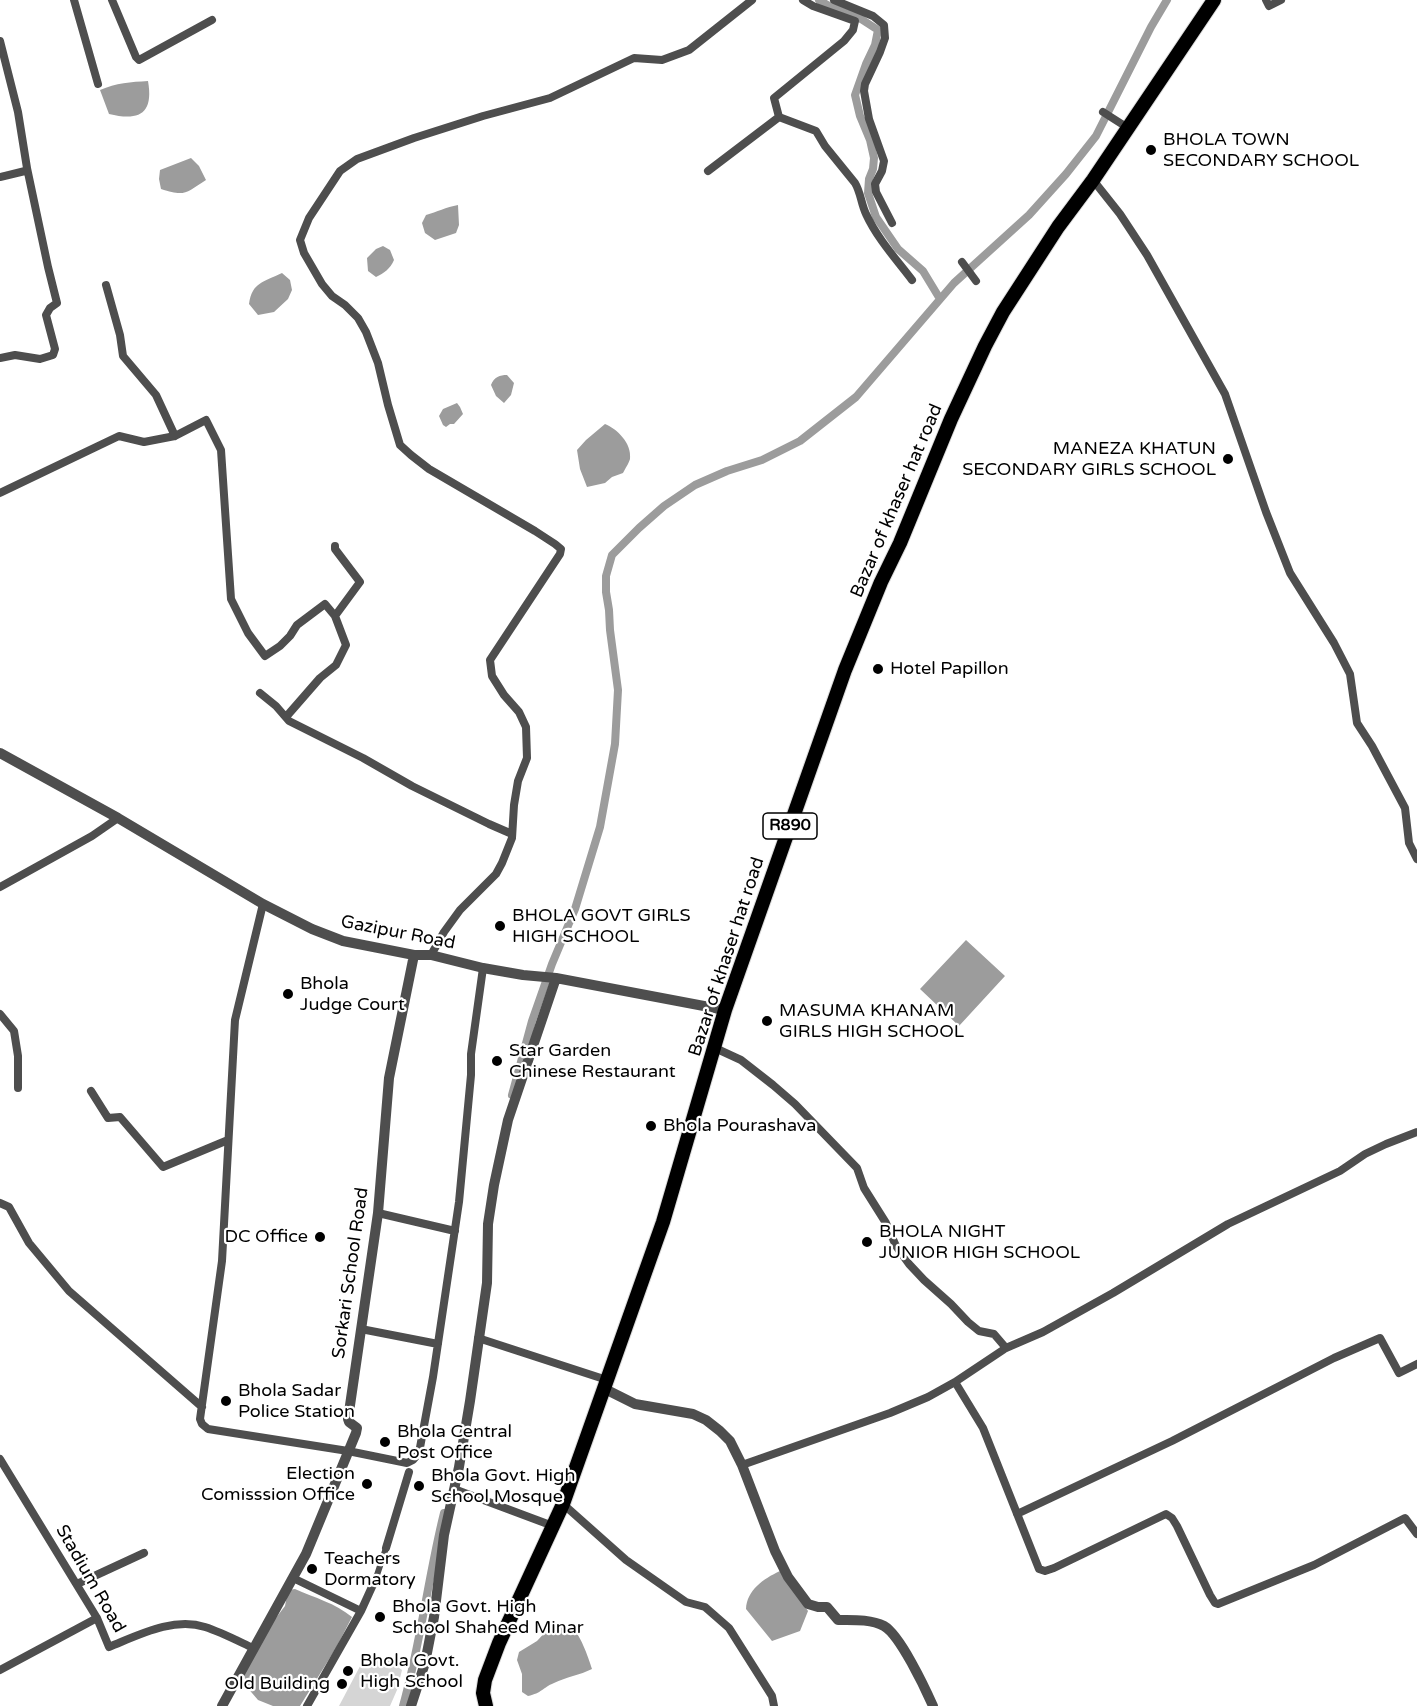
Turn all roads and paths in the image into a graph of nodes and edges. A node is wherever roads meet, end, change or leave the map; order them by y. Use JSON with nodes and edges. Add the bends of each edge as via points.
{"nodes":[{"id":1,"x":66,"y":0,"type":"edge"},
{"id":2,"x":73,"y":0,"type":"edge"},
{"id":3,"x":112,"y":0,"type":"edge"},
{"id":4,"x":752,"y":0,"type":"edge"},
{"id":5,"x":803,"y":0,"type":"edge"},
{"id":6,"x":834,"y":0,"type":"edge"},
{"id":7,"x":1214,"y":0,"type":"edge"},
{"id":8,"x":1266,"y":0,"type":"edge"},
{"id":9,"x":1281,"y":0,"type":"edge"},
{"id":10,"x":212,"y":20,"type":"dead end"},
{"id":11,"x":0,"y":41,"type":"edge"},
{"id":12,"x":98,"y":84,"type":"dead end"},
{"id":13,"x":1103,"y":112,"type":"dead end"},
{"id":14,"x":779,"y":117,"type":"junction"},
{"id":15,"x":1124,"y":126,"type":"junction"},
{"id":16,"x":27,"y":168,"type":"junction"},
{"id":17,"x":708,"y":171,"type":"dead end"},
{"id":18,"x":0,"y":177,"type":"edge"},
{"id":19,"x":1093,"y":180,"type":"junction"},
{"id":20,"x":892,"y":223,"type":"dead end"},
{"id":21,"x":962,"y":261,"type":"dead end"},
{"id":22,"x":912,"y":280,"type":"dead end"},
{"id":23,"x":976,"y":281,"type":"dead end"},
{"id":24,"x":106,"y":285,"type":"dead end"},
{"id":25,"x":0,"y":358,"type":"edge"},
{"id":26,"x":175,"y":436,"type":"junction"},
{"id":27,"x":0,"y":493,"type":"edge"},
{"id":28,"x":335,"y":546,"type":"dead end"},
{"id":29,"x":335,"y":616,"type":"junction"},
{"id":30,"x":260,"y":693,"type":"dead end"},
{"id":31,"x":285,"y":717,"type":"junction"},
{"id":32,"x":0,"y":753,"type":"edge"},
{"id":33,"x":118,"y":818,"type":"junction"},
{"id":34,"x":512,"y":834,"type":"junction"},
{"id":35,"x":1417,"y":859,"type":"edge"},
{"id":36,"x":0,"y":887,"type":"edge"},
{"id":37,"x":262,"y":904,"type":"junction"},
{"id":38,"x":414,"y":955,"type":"junction"},
{"id":39,"x":431,"y":955,"type":"junction"},
{"id":40,"x":483,"y":968,"type":"junction"},
{"id":41,"x":556,"y":978,"type":"junction"},
{"id":42,"x":725,"y":1010,"type":"junction"},
{"id":43,"x":0,"y":1014,"type":"edge"},
{"id":44,"x":715,"y":1048,"type":"junction"},
{"id":45,"x":18,"y":1088,"type":"dead end"},
{"id":46,"x":92,"y":1091,"type":"dead end"},
{"id":47,"x":1417,"y":1132,"type":"edge"},
{"id":48,"x":228,"y":1140,"type":"junction"},
{"id":49,"x":0,"y":1203,"type":"edge"},
{"id":50,"x":378,"y":1214,"type":"junction"},
{"id":51,"x":455,"y":1230,"type":"junction"},
{"id":52,"x":361,"y":1329,"type":"junction"},
{"id":53,"x":478,"y":1338,"type":"junction"},
{"id":54,"x":438,"y":1344,"type":"junction"},
{"id":55,"x":1006,"y":1348,"type":"junction"},
{"id":56,"x":1417,"y":1364,"type":"edge"},
{"id":57,"x":955,"y":1382,"type":"junction"},
{"id":58,"x":605,"y":1384,"type":"junction"},
{"id":59,"x":202,"y":1407,"type":"junction"},
{"id":60,"x":348,"y":1451,"type":"junction"},
{"id":61,"x":0,"y":1459,"type":"edge"},
{"id":62,"x":742,"y":1465,"type":"junction"},
{"id":63,"x":409,"y":1472,"type":"dead end"},
{"id":64,"x":454,"y":1488,"type":"junction"},
{"id":65,"x":563,"y":1504,"type":"junction"},
{"id":66,"x":1017,"y":1514,"type":"junction"},
{"id":67,"x":553,"y":1526,"type":"junction"},
{"id":68,"x":1417,"y":1534,"type":"edge"},
{"id":69,"x":386,"y":1548,"type":"joint"},
{"id":70,"x":144,"y":1553,"type":"dead end"},
{"id":71,"x":293,"y":1578,"type":"junction"},
{"id":72,"x":376,"y":1578,"type":"joint"},
{"id":73,"x":77,"y":1584,"type":"junction"},
{"id":74,"x":361,"y":1611,"type":"junction"},
{"id":75,"x":97,"y":1618,"type":"junction"},
{"id":76,"x":253,"y":1648,"type":"junction"},
{"id":77,"x":0,"y":1670,"type":"edge"},
{"id":78,"x":222,"y":1706,"type":"edge"},
{"id":79,"x":307,"y":1706,"type":"edge"},
{"id":80,"x":411,"y":1706,"type":"edge"},
{"id":81,"x":486,"y":1706,"type":"edge"},
{"id":82,"x":774,"y":1706,"type":"edge"},
{"id":83,"x":933,"y":1706,"type":"edge"}],
"edges":[{"from":1,"to":2,"type":"street"},
{"from":2,"to":12,"type":"street"},
{"from":3,"to":10,"type":"street","via":[[139,60]]},
{"from":4,"to":34,"type":"street","via":[[689,50],[662,60],[634,57],[550,98],[483,116],[357,159],[340,171],[309,218],[300,240],[322,284],[358,318],[366,332],[400,445],[429,469],[561,549],[490,660],[492,676],[526,727],[527,758],[518,781]]},
{"from":5,"to":14,"type":"street","via":[[855,21],[844,41],[774,99]]},
{"from":6,"to":20,"type":"street","via":[[873,16],[884,25],[885,38],[864,91],[868,118],[884,161],[876,192]]},
{"from":7,"to":15,"type":"main road","name":"Bazar of khaser hat road","number":"R890"},
{"from":8,"to":9,"type":"street","via":[[1269,6]]},
{"from":11,"to":16,"type":"street"},
{"from":13,"to":15,"type":"street"},
{"from":14,"to":17,"type":"street"},
{"from":14,"to":22,"type":"street","via":[[816,131],[859,189],[867,216]]},
{"from":15,"to":19,"type":"main road","name":"Bazar of khaser hat road","number":"R890"},
{"from":16,"to":18,"type":"street"},
{"from":16,"to":25,"type":"street","via":[[57,303],[46,315],[55,349],[53,355],[40,359],[15,355]]},
{"from":19,"to":35,"type":"street","via":[[1147,255],[1225,394],[1290,573],[1350,674],[1357,723],[1405,808],[1409,843]]},
{"from":19,"to":42,"type":"main road","name":"Bazar of khaser hat road","number":"R890","via":[[1003,312],[951,419],[845,670]]},
{"from":21,"to":23,"type":"street"},
{"from":24,"to":26,"type":"street","via":[[123,356],[156,395]]},
{"from":26,"to":27,"type":"street","via":[[144,442],[119,436]]},
{"from":26,"to":29,"type":"street","via":[[206,420],[221,450],[231,599],[265,656],[325,604]]},
{"from":28,"to":29,"type":"street","via":[[360,582]]},
{"from":29,"to":31,"type":"street","via":[[346,645],[336,665]]},
{"from":30,"to":31,"type":"street"},
{"from":31,"to":34,"type":"street","via":[[412,786]]},
{"from":32,"to":33,"type":"street","name":"Gazipur Road"},
{"from":33,"to":36,"type":"street"},
{"from":33,"to":37,"type":"street","name":"Gazipur Road"},
{"from":34,"to":39,"type":"street","via":[[496,874],[460,910]]},
{"from":37,"to":38,"type":"street","name":"Gazipur Road","via":[[343,941]]},
{"from":37,"to":48,"type":"street","via":[[235,1020]]},
{"from":38,"to":39,"type":"street","name":"Gazipur Road"},
{"from":38,"to":50,"type":"street","name":"Sorkari School Road","via":[[389,1078]]},
{"from":39,"to":40,"type":"street","name":"Gazipur Road"},
{"from":40,"to":41,"type":"street","name":"Gazipur Road"},
{"from":40,"to":51,"type":"street"},
{"from":41,"to":42,"type":"street","name":"Gazipur Road"},
{"from":41,"to":53,"type":"street","via":[[508,1120],[488,1224],[487,1283]]},
{"from":42,"to":44,"type":"main road","name":"Bazar of khaser hat road","number":"R890"},
{"from":43,"to":45,"type":"street","via":[[15,1031]]},
{"from":44,"to":55,"type":"street","via":[[741,1060],[795,1104],[857,1168],[864,1188],[909,1264],[968,1322],[979,1331],[994,1334]]},
{"from":44,"to":58,"type":"main road","name":"Bazar of khaser hat road","number":"R890","via":[[663,1222]]},
{"from":46,"to":48,"type":"street","via":[[108,1118],[120,1117],[163,1167]]},
{"from":47,"to":55,"type":"street","via":[[1228,1224],[1083,1310]]},
{"from":48,"to":59,"type":"street","via":[[222,1261]]},
{"from":49,"to":59,"type":"street","via":[[9,1207],[29,1244],[69,1291]]},
{"from":50,"to":51,"type":"street"},
{"from":50,"to":52,"type":"street","name":"Sorkari School Road"},
{"from":51,"to":54,"type":"street"},
{"from":52,"to":54,"type":"street"},
{"from":52,"to":60,"type":"street","name":"Sorkari School Road","via":[[348,1419],[357,1428]]},
{"from":53,"to":58,"type":"street"},
{"from":53,"to":64,"type":"street"},
{"from":54,"to":60,"type":"street","via":[[419,1453],[407,1463]]},
{"from":55,"to":57,"type":"street"},
{"from":56,"to":66,"type":"street","via":[[1399,1373],[1380,1338]]},
{"from":57,"to":62,"type":"street","via":[[915,1403]]},
{"from":57,"to":66,"type":"street","via":[[983,1428]]},
{"from":58,"to":62,"type":"street","via":[[635,1404],[706,1420],[730,1441]]},
{"from":58,"to":65,"type":"main road","name":"Bazar of khaser hat road","number":"R890"},
{"from":59,"to":60,"type":"street","via":[[200,1419],[208,1429]]},
{"from":60,"to":71,"type":"street","name":"Sorkari School Road"},
{"from":61,"to":73,"type":"street","name":"Stadium Road"},
{"from":62,"to":83,"type":"street","via":[[775,1551],[808,1604],[827,1607],[838,1620],[861,1620],[886,1627],[924,1684]]},
{"from":63,"to":69,"type":"street"},
{"from":64,"to":67,"type":"street"},
{"from":64,"to":80,"type":"street","via":[[425,1663]]},
{"from":65,"to":67,"type":"main road","name":"Bazar of khaser hat road","number":"R890"},
{"from":65,"to":82,"type":"street","via":[[626,1560],[686,1602],[705,1607],[729,1628],[772,1696]]},
{"from":66,"to":68,"type":"street","via":[[1039,1569],[1045,1571],[1166,1514],[1178,1526],[1210,1596],[1218,1604],[1314,1565],[1405,1518]]},
{"from":67,"to":81,"type":"main road","name":"Bazar of khaser hat road","number":"R890","via":[[492,1661],[483,1693]]},
{"from":69,"to":72,"type":"street"},
{"from":70,"to":73,"type":"street"},
{"from":71,"to":74,"type":"street"},
{"from":71,"to":76,"type":"street","name":"Sorkari School Road"},
{"from":72,"to":74,"type":"street"},
{"from":73,"to":75,"type":"street","name":"Stadium Road"},
{"from":74,"to":79,"type":"street"},
{"from":75,"to":76,"type":"street","name":"Stadium Road","via":[[109,1647],[178,1623],[204,1626]]},
{"from":75,"to":77,"type":"street"},
{"from":76,"to":78,"type":"street","name":"Sorkari School Road"}]}
